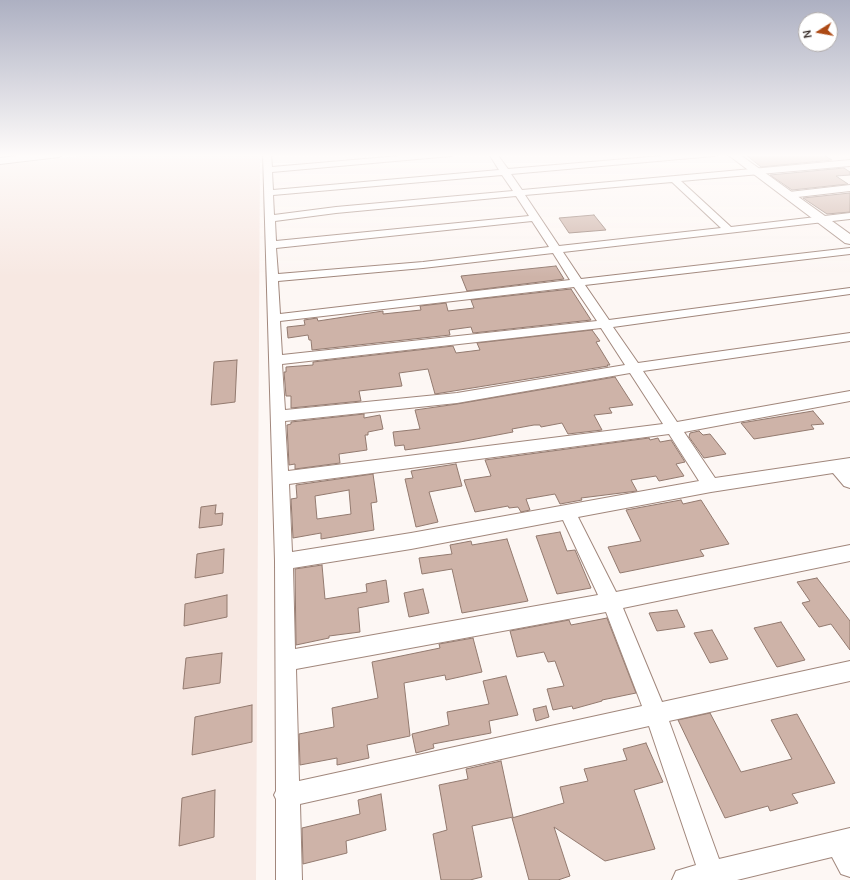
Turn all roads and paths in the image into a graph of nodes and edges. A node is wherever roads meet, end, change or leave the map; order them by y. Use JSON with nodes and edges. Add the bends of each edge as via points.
{"nodes":[{"id":1,"x":268,"y":195,"type":"edge"},
{"id":2,"x":505,"y":195,"type":"edge"},
{"id":3,"x":520,"y":195,"type":"edge"},
{"id":4,"x":691,"y":195,"type":"edge"},
{"id":5,"x":789,"y":195,"type":"edge"},
{"id":6,"x":850,"y":216,"type":"edge"},
{"id":7,"x":270,"y":218,"type":"junction"},
{"id":8,"x":535,"y":218,"type":"junction"},
{"id":9,"x":821,"y":219,"type":"junction"},
{"id":10,"x":728,"y":229,"type":"junction"},
{"id":11,"x":850,"y":240,"type":"edge"},
{"id":12,"x":271,"y":245,"type":"junction"},
{"id":13,"x":556,"y":249,"type":"junction"},
{"id":14,"x":850,"y":251,"type":"edge"},
{"id":15,"x":272,"y":278,"type":"junction"},
{"id":16,"x":578,"y":282,"type":"junction"},
{"id":17,"x":850,"y":291,"type":"edge"},
{"id":18,"x":274,"y":318,"type":"junction"},
{"id":19,"x":605,"y":324,"type":"junction"},
{"id":20,"x":850,"y":338,"type":"edge"},
{"id":21,"x":276,"y":360,"type":"junction"},
{"id":22,"x":634,"y":368,"type":"junction"},
{"id":23,"x":850,"y":396,"type":"edge"},
{"id":24,"x":278,"y":416,"type":"junction"},
{"id":25,"x":673,"y":428,"type":"junction"},
{"id":26,"x":844,"y":465,"type":"edge"},
{"id":27,"x":280,"y":479,"type":"junction"},
{"id":28,"x":850,"y":481,"type":"edge"},
{"id":29,"x":711,"y":485,"type":"junction"},
{"id":30,"x":568,"y":513,"type":"junction"},
{"id":31,"x":850,"y":553,"type":"edge"},
{"id":32,"x":284,"y":561,"type":"junction"},
{"id":33,"x":611,"y":602,"type":"junction"},
{"id":34,"x":287,"y":661,"type":"junction"},
{"id":35,"x":850,"y":671,"type":"edge"},
{"id":36,"x":656,"y":714,"type":"junction"},
{"id":37,"x":286,"y":795,"type":"junction"},
{"id":38,"x":846,"y":850,"type":"edge"},
{"id":39,"x":712,"y":874,"type":"junction"},
{"id":40,"x":289,"y":880,"type":"edge"},
{"id":41,"x":685,"y":880,"type":"edge"}],
"edges":[{"from":1,"to":7,"type":"street"},
{"from":2,"to":7,"type":"street","via":[[428,206]]},
{"from":3,"to":8,"type":"street"},
{"from":4,"to":10,"type":"street"},
{"from":5,"to":9,"type":"street"},
{"from":6,"to":9,"type":"street"},
{"from":7,"to":12,"type":"street"},
{"from":8,"to":12,"type":"street"},
{"from":8,"to":13,"type":"street"},
{"from":9,"to":10,"type":"street"},
{"from":9,"to":11,"type":"street"},
{"from":10,"to":13,"type":"street"},
{"from":12,"to":15,"type":"street"},
{"from":13,"to":15,"type":"street"},
{"from":13,"to":16,"type":"street"},
{"from":14,"to":16,"type":"street"},
{"from":15,"to":18,"type":"street"},
{"from":16,"to":18,"type":"street"},
{"from":16,"to":19,"type":"street"},
{"from":17,"to":19,"type":"street"},
{"from":18,"to":21,"type":"street"},
{"from":19,"to":21,"type":"street"},
{"from":19,"to":22,"type":"street"},
{"from":20,"to":22,"type":"street"},
{"from":21,"to":24,"type":"street"},
{"from":22,"to":24,"type":"street","via":[[457,398]]},
{"from":22,"to":25,"type":"street"},
{"from":23,"to":25,"type":"street"},
{"from":24,"to":27,"type":"street"},
{"from":25,"to":27,"type":"street"},
{"from":25,"to":29,"type":"street"},
{"from":26,"to":28,"type":"street"},
{"from":26,"to":29,"type":"street"},
{"from":27,"to":32,"type":"street"},
{"from":29,"to":30,"type":"street"},
{"from":30,"to":32,"type":"street"},
{"from":30,"to":33,"type":"street"},
{"from":31,"to":33,"type":"street"},
{"from":32,"to":34,"type":"street"},
{"from":33,"to":34,"type":"street"},
{"from":33,"to":36,"type":"street"},
{"from":34,"to":37,"type":"street"},
{"from":35,"to":36,"type":"street"},
{"from":36,"to":37,"type":"street"},
{"from":36,"to":39,"type":"street"},
{"from":37,"to":40,"type":"street"},
{"from":38,"to":39,"type":"street"},
{"from":39,"to":41,"type":"street"}]}
